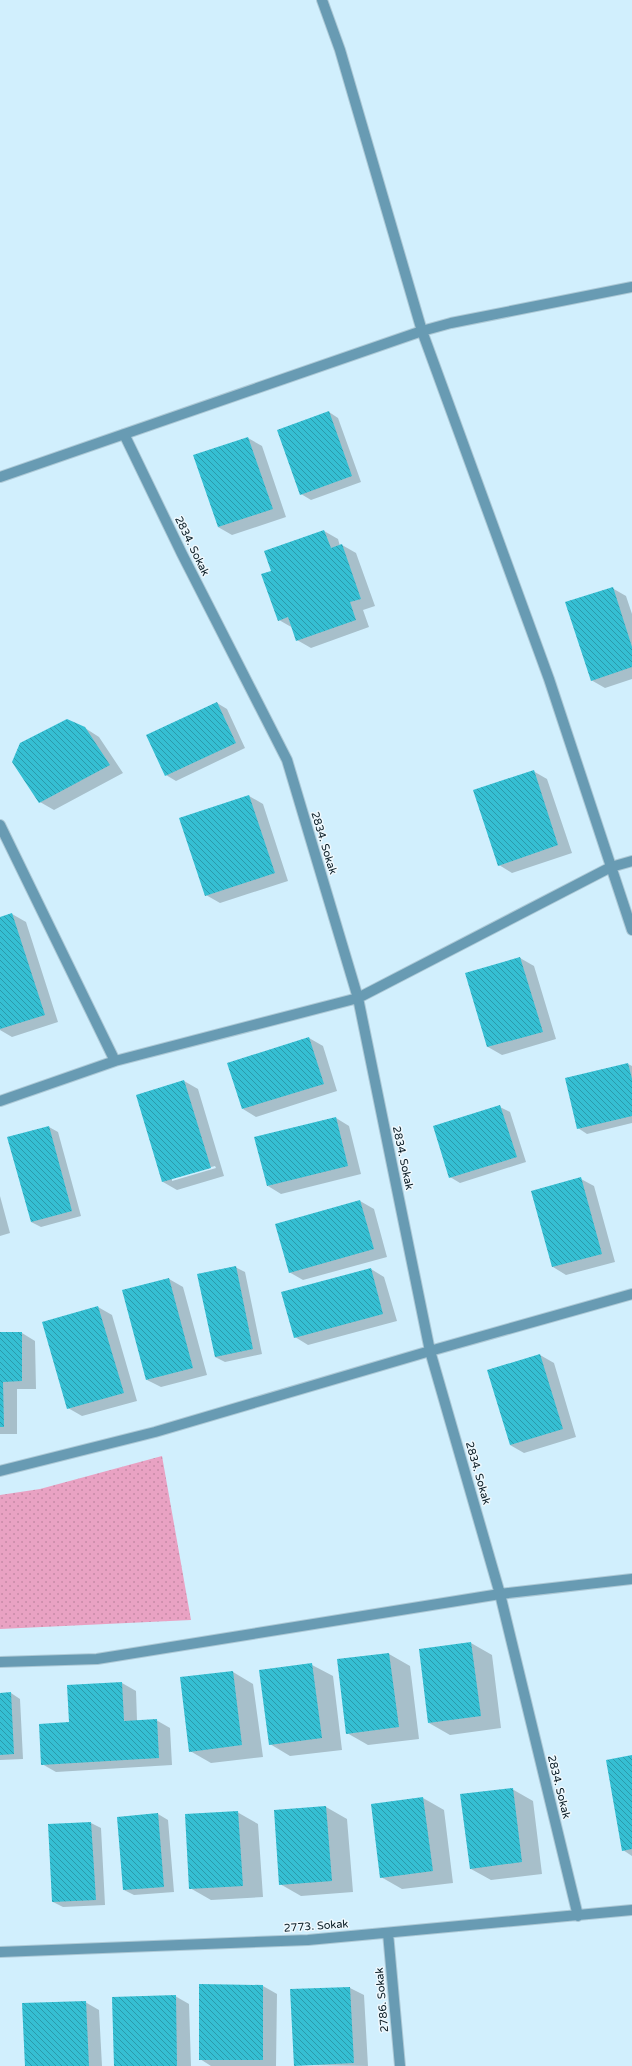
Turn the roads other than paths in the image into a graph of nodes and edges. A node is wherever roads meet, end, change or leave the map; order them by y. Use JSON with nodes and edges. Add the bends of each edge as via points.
{"nodes":[{"id":1,"x":322,"y":0,"type":"edge"},
{"id":2,"x":632,"y":287,"type":"edge"},
{"id":3,"x":422,"y":330,"type":"junction"},
{"id":4,"x":124,"y":434,"type":"junction"},
{"id":5,"x":0,"y":477,"type":"edge"},
{"id":6,"x":0,"y":825,"type":"edge"},
{"id":7,"x":632,"y":861,"type":"edge"},
{"id":8,"x":611,"y":867,"type":"junction"},
{"id":9,"x":632,"y":930,"type":"edge"},
{"id":10,"x":358,"y":998,"type":"junction"},
{"id":11,"x":115,"y":1061,"type":"junction"},
{"id":12,"x":0,"y":1101,"type":"edge"},
{"id":13,"x":632,"y":1294,"type":"edge"},
{"id":14,"x":430,"y":1351,"type":"junction"},
{"id":15,"x":0,"y":1471,"type":"edge"},
{"id":16,"x":632,"y":1579,"type":"edge"},
{"id":17,"x":500,"y":1594,"type":"junction"},
{"id":18,"x":0,"y":1662,"type":"edge"},
{"id":19,"x":632,"y":1910,"type":"edge"},
{"id":20,"x":578,"y":1916,"type":"junction"},
{"id":21,"x":388,"y":1933,"type":"junction"},
{"id":22,"x":0,"y":1952,"type":"edge"},
{"id":23,"x":400,"y":2066,"type":"edge"}],
"edges":[{"from":1,"to":3,"type":"street","via":[[340,50]]},
{"from":2,"to":3,"type":"street"},
{"from":3,"to":4,"type":"street"},
{"from":3,"to":8,"type":"street","via":[[549,679]]},
{"from":4,"to":5,"type":"street"},
{"from":4,"to":10,"type":"street","name":"2834. Sokak","via":[[287,760]]},
{"from":6,"to":11,"type":"street"},
{"from":7,"to":8,"type":"street"},
{"from":8,"to":9,"type":"street"},
{"from":8,"to":10,"type":"street"},
{"from":10,"to":11,"type":"street"},
{"from":10,"to":14,"type":"street","name":"2834. Sokak"},
{"from":11,"to":12,"type":"street"},
{"from":13,"to":14,"type":"street"},
{"from":14,"to":15,"type":"street","via":[[155,1432]]},
{"from":14,"to":17,"type":"street","name":"2834. Sokak"},
{"from":16,"to":17,"type":"street"},
{"from":17,"to":18,"type":"street","via":[[97,1659]]},
{"from":17,"to":20,"type":"street","name":"2834. Sokak"},
{"from":19,"to":20,"type":"street","name":"2773. Sokak"},
{"from":20,"to":21,"type":"street","name":"2773. Sokak"},
{"from":21,"to":22,"type":"street","name":"2773. Sokak","via":[[308,1940]]},
{"from":21,"to":23,"type":"street","name":"2786. Sokak"}]}
